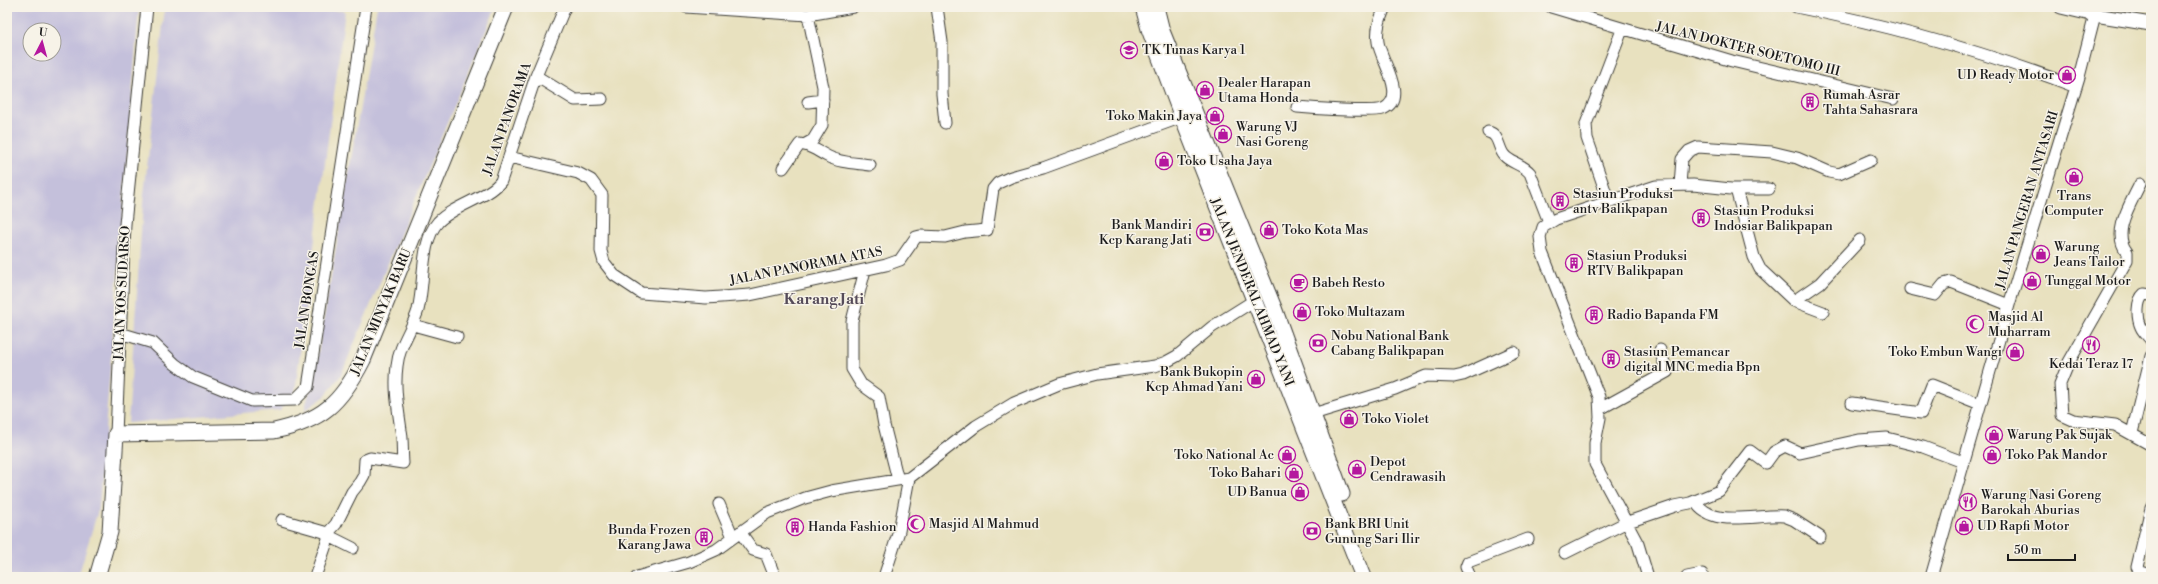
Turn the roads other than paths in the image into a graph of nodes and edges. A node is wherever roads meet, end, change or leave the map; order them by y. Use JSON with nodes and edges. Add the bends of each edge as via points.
{"nodes":[{"id":1,"x":147,"y":7,"type":"edge"},
{"id":2,"x":366,"y":7,"type":"edge"},
{"id":3,"x":506,"y":7,"type":"edge"},
{"id":4,"x":565,"y":7,"type":"edge"},
{"id":5,"x":686,"y":7,"type":"edge"},
{"id":6,"x":853,"y":7,"type":"edge"},
{"id":7,"x":937,"y":7,"type":"edge"},
{"id":8,"x":1143,"y":7,"type":"edge"},
{"id":9,"x":1156,"y":7,"type":"edge"},
{"id":10,"x":1385,"y":7,"type":"edge"},
{"id":11,"x":1551,"y":7,"type":"edge"},
{"id":12,"x":1796,"y":7,"type":"edge"},
{"id":13,"x":2061,"y":7,"type":"edge"},
{"id":14,"x":2096,"y":11,"type":"edge"},
{"id":15,"x":808,"y":15,"type":"junction"},
{"id":16,"x":2151,"y":24,"type":"edge"},
{"id":17,"x":1622,"y":30,"type":"junction"},
{"id":18,"x":536,"y":76,"type":"junction"},
{"id":19,"x":2076,"y":87,"type":"junction"},
{"id":20,"x":602,"y":99,"type":"dead end"},
{"id":21,"x":1893,"y":99,"type":"dead end"},
{"id":22,"x":823,"y":100,"type":"junction"},
{"id":23,"x":808,"y":102,"type":"dead end"},
{"id":24,"x":1297,"y":107,"type":"dead end"},
{"id":25,"x":1182,"y":117,"type":"junction"},
{"id":26,"x":945,"y":123,"type":"dead end"},
{"id":27,"x":1488,"y":132,"type":"dead end"},
{"id":28,"x":804,"y":145,"type":"junction"},
{"id":29,"x":510,"y":157,"type":"junction"},
{"id":30,"x":1871,"y":160,"type":"dead end"},
{"id":31,"x":870,"y":165,"type":"dead end"},
{"id":32,"x":783,"y":168,"type":"dead end"},
{"id":33,"x":2140,"y":184,"type":"dead end"},
{"id":34,"x":1680,"y":185,"type":"junction"},
{"id":35,"x":1736,"y":189,"type":"junction"},
{"id":36,"x":1769,"y":189,"type":"dead end"},
{"id":37,"x":1609,"y":202,"type":"junction"},
{"id":38,"x":1549,"y":222,"type":"junction"},
{"id":39,"x":1860,"y":240,"type":"dead end"},
{"id":40,"x":865,"y":270,"type":"junction"},
{"id":41,"x":1910,"y":289,"type":"dead end"},
{"id":42,"x":2151,"y":295,"type":"edge"},
{"id":43,"x":1255,"y":300,"type":"junction"},
{"id":44,"x":1794,"y":301,"type":"junction"},
{"id":45,"x":2009,"y":305,"type":"junction"},
{"id":46,"x":1823,"y":312,"type":"dead end"},
{"id":47,"x":413,"y":325,"type":"junction"},
{"id":48,"x":120,"y":333,"type":"junction"},
{"id":49,"x":457,"y":338,"type":"dead end"},
{"id":50,"x":2151,"y":340,"type":"edge"},
{"id":51,"x":1660,"y":350,"type":"dead end"},
{"id":52,"x":1514,"y":352,"type":"dead end"},
{"id":53,"x":2151,"y":356,"type":"edge"},
{"id":54,"x":1852,"y":403,"type":"dead end"},
{"id":55,"x":1980,"y":404,"type":"junction"},
{"id":56,"x":1600,"y":409,"type":"junction"},
{"id":57,"x":1313,"y":414,"type":"junction"},
{"id":58,"x":2132,"y":433,"type":"junction"},
{"id":59,"x":116,"y":434,"type":"junction"},
{"id":60,"x":2151,"y":445,"type":"edge"},
{"id":61,"x":1963,"y":462,"type":"junction"},
{"id":62,"x":903,"y":479,"type":"junction"},
{"id":63,"x":1695,"y":501,"type":"junction"},
{"id":64,"x":719,"y":504,"type":"dead end"},
{"id":65,"x":2151,"y":508,"type":"edge"},
{"id":66,"x":282,"y":520,"type":"dead end"},
{"id":67,"x":1626,"y":523,"type":"junction"},
{"id":68,"x":328,"y":535,"type":"junction"},
{"id":69,"x":737,"y":535,"type":"junction"},
{"id":70,"x":1820,"y":538,"type":"dead end"},
{"id":71,"x":1528,"y":539,"type":"dead end"},
{"id":72,"x":353,"y":548,"type":"dead end"},
{"id":73,"x":1565,"y":553,"type":"dead end"},
{"id":74,"x":1702,"y":574,"type":"dead end"},
{"id":75,"x":2151,"y":576,"type":"edge"},
{"id":76,"x":97,"y":577,"type":"edge"},
{"id":77,"x":315,"y":577,"type":"edge"},
{"id":78,"x":637,"y":577,"type":"edge"},
{"id":79,"x":775,"y":577,"type":"edge"},
{"id":80,"x":884,"y":577,"type":"edge"},
{"id":81,"x":1363,"y":577,"type":"edge"},
{"id":82,"x":1373,"y":577,"type":"edge"},
{"id":83,"x":1470,"y":577,"type":"edge"},
{"id":84,"x":1648,"y":577,"type":"edge"},
{"id":85,"x":1687,"y":577,"type":"edge"},
{"id":86,"x":1931,"y":577,"type":"edge"}],
"edges":[{"from":1,"to":48,"type":"street","name":"JALAN YOS SUDARSO","via":[[125,224]]},
{"from":2,"to":48,"type":"street","name":"JALAN BONGAS","via":[[308,387],[295,400],[252,401],[193,378],[153,343]]},
{"from":3,"to":59,"type":"main road","name":"JALAN MINYAK BARU","via":[[363,360],[342,396],[328,410],[311,420],[274,431]]},
{"from":4,"to":18,"type":"street","name":"JALAN PANORAMA"},
{"from":5,"to":15,"type":"street"},
{"from":6,"to":15,"type":"street"},
{"from":7,"to":26,"type":"street","via":[[942,42]]},
{"from":8,"to":25,"type":"main road","name":"JALAN JENDERAL AHMAD YANI"},
{"from":9,"to":57,"type":"main road","name":"JALAN JENDERAL AHMAD YANI","via":[[1162,31],[1274,308]]},
{"from":10,"to":24,"type":"street","via":[[1377,31],[1379,50],[1394,83],[1389,104],[1383,109],[1369,110]]},
{"from":11,"to":17,"type":"street","name":"JALAN DOKTER SOETOMO III"},
{"from":12,"to":19,"type":"street","via":[[2000,59]]},
{"from":13,"to":14,"type":"street"},
{"from":14,"to":16,"type":"street"},
{"from":14,"to":19,"type":"street","name":"JALAN PANGERAN ANTASARI"},
{"from":15,"to":22,"type":"street","via":[[822,80]]},
{"from":17,"to":21,"type":"street","name":"JALAN DOKTER SOETOMO III","via":[[1732,61]]},
{"from":17,"to":37,"type":"street","via":[[1586,124],[1587,138]]},
{"from":18,"to":20,"type":"street","via":[[576,100]]},
{"from":18,"to":29,"type":"street","name":"JALAN PANORAMA"},
{"from":19,"to":45,"type":"street","name":"JALAN PANGERAN ANTASARI"},
{"from":22,"to":23,"type":"street"},
{"from":22,"to":28,"type":"street","via":[[822,125],[813,140]]},
{"from":25,"to":40,"type":"street","name":"JALAN PANORAMA ATAS","via":[[998,183],[994,189],[987,230],[945,237],[916,237],[900,260]]},
{"from":25,"to":43,"type":"main road","name":"JALAN JENDERAL AHMAD YANI"},
{"from":27,"to":38,"type":"street","via":[[1495,136],[1504,156],[1530,173]]},
{"from":28,"to":31,"type":"street","via":[[836,160]]},
{"from":28,"to":32,"type":"street","via":[[800,144]]},
{"from":29,"to":40,"type":"street","name":"JALAN PANORAMA ATAS","via":[[578,173],[591,180],[602,195],[601,251],[604,262],[614,275],[641,293],[706,298],[750,295]]},
{"from":29,"to":47,"type":"street","name":"JALAN PANORAMA","via":[[496,189],[480,195],[450,213],[430,232],[423,287]]},
{"from":30,"to":34,"type":"street","via":[[1839,174],[1797,158],[1772,152],[1698,147],[1689,151],[1682,159]]},
{"from":33,"to":58,"type":"street","via":[[2122,226],[2121,238],[2127,252],[2127,260],[2069,362],[2060,384],[2062,415],[2073,420],[2115,425]]},
{"from":34,"to":35,"type":"street"},
{"from":34,"to":37,"type":"street","via":[[1656,186]]},
{"from":35,"to":36,"type":"street"},
{"from":35,"to":44,"type":"street","via":[[1754,258],[1760,269]]},
{"from":37,"to":38,"type":"street"},
{"from":38,"to":56,"type":"street","via":[[1543,227],[1540,237],[1542,252],[1589,369],[1599,397]]},
{"from":39,"to":44,"type":"street","via":[[1820,283]]},
{"from":40,"to":62,"type":"street","via":[[852,322],[852,370],[861,384],[880,397],[884,425]]},
{"from":41,"to":45,"type":"street","via":[[1935,295],[1944,284],[1951,282]]},
{"from":42,"to":50,"type":"street","via":[[2144,294],[2141,297],[2139,310],[2142,329]]},
{"from":43,"to":62,"type":"street","via":[[1212,327],[1166,362],[1059,384],[1014,403],[976,426]]},
{"from":43,"to":81,"type":"main road","name":"JALAN JENDERAL AHMAD YANI"},
{"from":44,"to":46,"type":"street"},
{"from":45,"to":55,"type":"street","name":"JALAN PANGERAN ANTASARI"},
{"from":47,"to":49,"type":"street"},
{"from":47,"to":68,"type":"street","name":"JALAN PANORAMA","via":[[400,349],[396,366],[403,463],[370,458],[365,460],[364,475]]},
{"from":48,"to":59,"type":"street","name":"JALAN YOS SUDARSO"},
{"from":51,"to":56,"type":"street","via":[[1667,372]]},
{"from":52,"to":57,"type":"street","via":[[1464,375],[1426,376],[1388,391]]},
{"from":53,"to":58,"type":"street"},
{"from":54,"to":55,"type":"street","via":[[1921,413],[1932,385]]},
{"from":55,"to":61,"type":"street","name":"JALAN PANGERAN ANTASARI"},
{"from":56,"to":67,"type":"street","via":[[1599,431],[1594,452],[1595,464]]},
{"from":57,"to":82,"type":"main road","name":"JALAN JENDERAL AHMAD YANI"},
{"from":58,"to":60,"type":"street"},
{"from":59,"to":76,"type":"main road","name":"JALAN YOS SUDARSO","via":[[110,532]]},
{"from":61,"to":63,"type":"street","via":[[1887,438],[1859,440],[1800,453],[1785,446],[1774,452],[1766,463],[1750,452],[1719,491]]},
{"from":61,"to":86,"type":"street","name":"JALAN PANGERAN ANTASARI"},
{"from":62,"to":69,"type":"street","via":[[831,490],[805,498],[767,513]]},
{"from":62,"to":80,"type":"street","via":[[899,531]]},
{"from":63,"to":67,"type":"street"},
{"from":63,"to":70,"type":"street","via":[[1708,515],[1723,518],[1784,516]]},
{"from":64,"to":69,"type":"street"},
{"from":65,"to":75,"type":"street","via":[[2137,567],[2140,572]]},
{"from":66,"to":68,"type":"street"},
{"from":67,"to":73,"type":"street"},
{"from":67,"to":84,"type":"street","via":[[1638,544]]},
{"from":68,"to":72,"type":"street"},
{"from":68,"to":77,"type":"street","name":"JALAN PANORAMA"},
{"from":69,"to":78,"type":"street","via":[[716,550],[689,562]]},
{"from":69,"to":79,"type":"street","via":[[753,550],[766,554]]},
{"from":71,"to":83,"type":"street","via":[[1468,562],[1466,566]]},
{"from":74,"to":85,"type":"street"}]}
